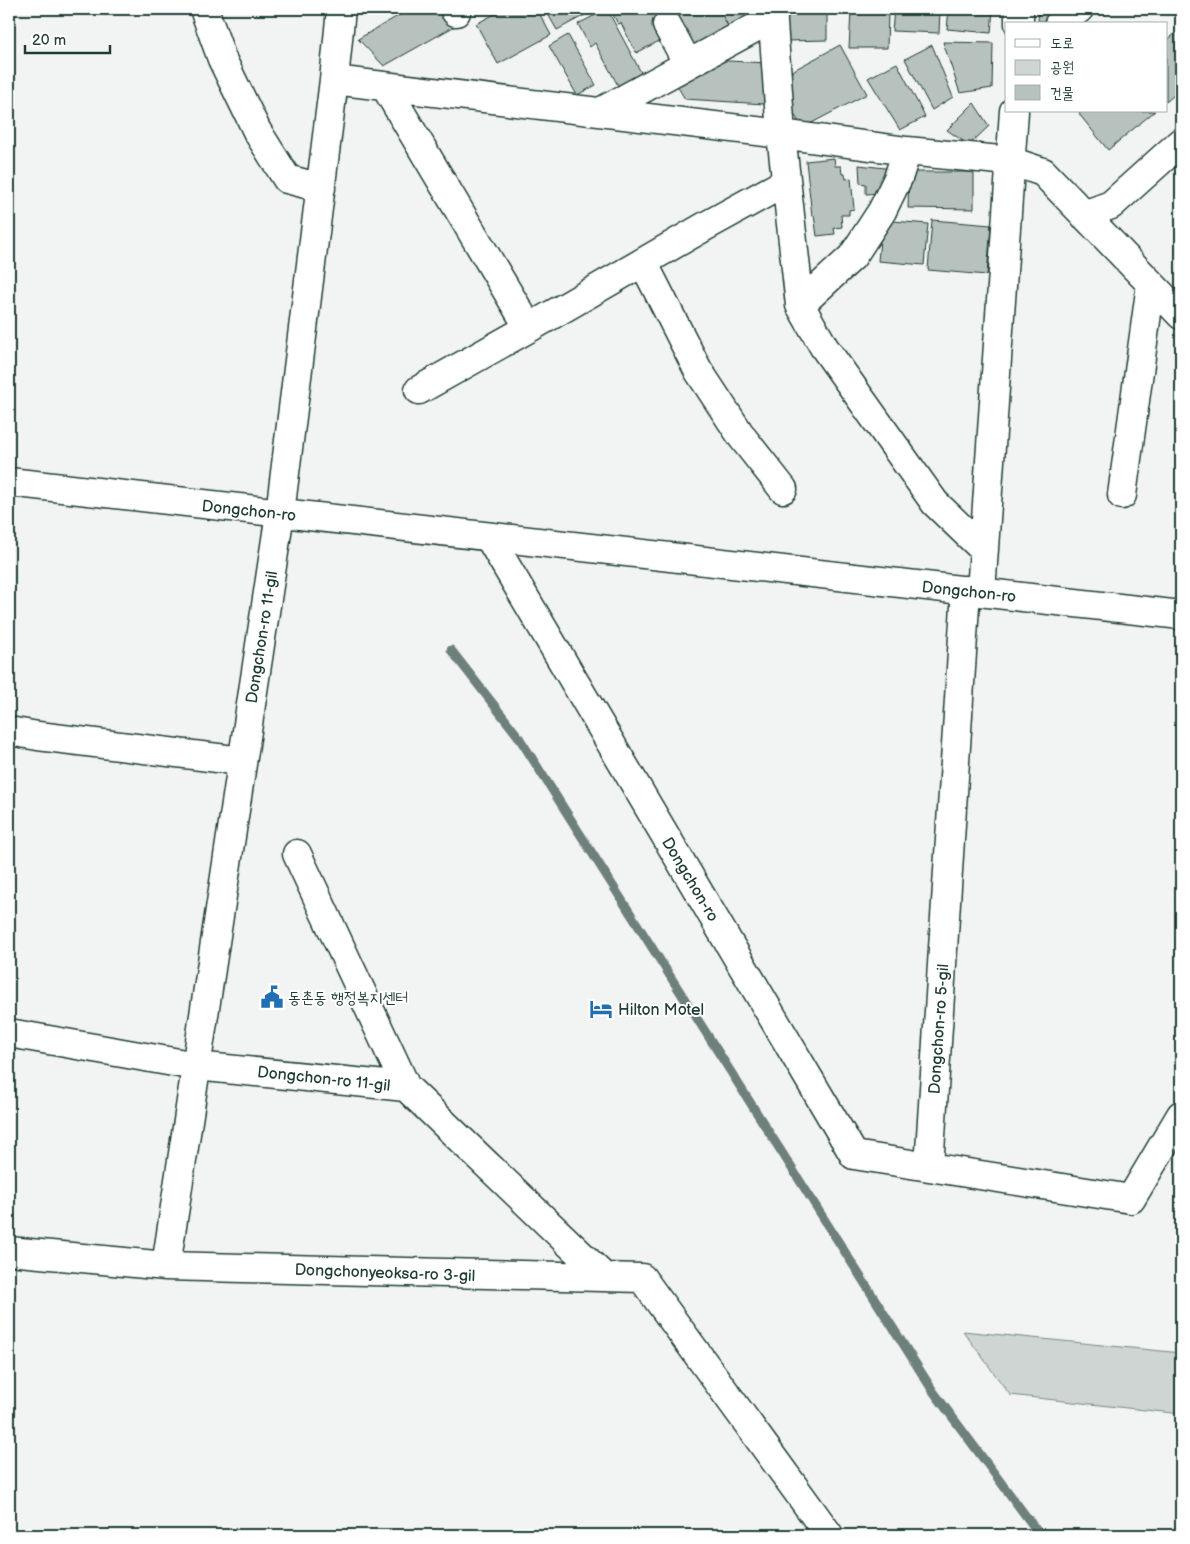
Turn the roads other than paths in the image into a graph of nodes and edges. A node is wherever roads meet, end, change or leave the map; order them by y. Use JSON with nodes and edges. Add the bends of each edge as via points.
{"nodes":[{"id":1,"x":204,"y":9,"type":"edge"},
{"id":2,"x":341,"y":9,"type":"edge"},
{"id":3,"x":1019,"y":9,"type":"edge"},
{"id":4,"x":1079,"y":9,"type":"edge"},
{"id":5,"x":773,"y":13,"type":"edge"},
{"id":6,"x":1019,"y":22,"type":"edge"},
{"id":7,"x":1062,"y":22,"type":"edge"},
{"id":8,"x":667,"y":25,"type":"dead end"},
{"id":9,"x":688,"y":64,"type":"junction"},
{"id":10,"x":334,"y":80,"type":"junction"},
{"id":11,"x":385,"y":86,"type":"junction"},
{"id":12,"x":600,"y":112,"type":"junction"},
{"id":13,"x":1014,"y":112,"type":"edge"},
{"id":14,"x":781,"y":134,"type":"junction"},
{"id":15,"x":1181,"y":142,"type":"edge"},
{"id":16,"x":907,"y":151,"type":"junction"},
{"id":17,"x":1010,"y":161,"type":"junction"},
{"id":18,"x":786,"y":182,"type":"junction"},
{"id":19,"x":321,"y":188,"type":"junction"},
{"id":20,"x":1084,"y":215,"type":"junction"},
{"id":21,"x":643,"y":262,"type":"junction"},
{"id":22,"x":1151,"y":284,"type":"junction"},
{"id":23,"x":800,"y":304,"type":"junction"},
{"id":24,"x":1181,"y":315,"type":"edge"},
{"id":25,"x":529,"y":328,"type":"junction"},
{"id":26,"x":419,"y":390,"type":"dead end"},
{"id":27,"x":9,"y":482,"type":"edge"},
{"id":28,"x":783,"y":489,"type":"dead end"},
{"id":29,"x":1122,"y":495,"type":"dead end"},
{"id":30,"x":280,"y":513,"type":"junction"},
{"id":31,"x":489,"y":537,"type":"junction"},
{"id":32,"x":984,"y":550,"type":"junction"},
{"id":33,"x":974,"y":591,"type":"junction"},
{"id":34,"x":1181,"y":615,"type":"edge"},
{"id":35,"x":9,"y":731,"type":"edge"},
{"id":36,"x":242,"y":761,"type":"junction"},
{"id":37,"x":297,"y":854,"type":"dead end"},
{"id":38,"x":9,"y":1033,"type":"edge"},
{"id":39,"x":196,"y":1066,"type":"junction"},
{"id":40,"x":406,"y":1086,"type":"junction"},
{"id":41,"x":1181,"y":1115,"type":"edge"},
{"id":42,"x":929,"y":1167,"type":"junction"},
{"id":43,"x":9,"y":1250,"type":"edge"},
{"id":44,"x":166,"y":1266,"type":"junction"},
{"id":45,"x":604,"y":1278,"type":"junction"},
{"id":46,"x":829,"y":1535,"type":"edge"}],
"edges":[{"from":1,"to":19,"type":"street","via":[[222,58],[257,131],[287,179]]},
{"from":2,"to":10,"type":"street","name":"Dongchon-ro 11-gil"},
{"from":3,"to":6,"type":"street"},
{"from":4,"to":7,"type":"street"},
{"from":5,"to":9,"type":"street"},
{"from":5,"to":14,"type":"street"},
{"from":8,"to":9,"type":"street"},
{"from":9,"to":12,"type":"street"},
{"from":10,"to":11,"type":"street"},
{"from":10,"to":19,"type":"street","name":"Dongchon-ro 11-gil"},
{"from":11,"to":12,"type":"street"},
{"from":11,"to":25,"type":"street"},
{"from":12,"to":14,"type":"street"},
{"from":13,"to":17,"type":"street","name":"Dongchon-ro 5-gil"},
{"from":14,"to":16,"type":"street"},
{"from":14,"to":18,"type":"street"},
{"from":15,"to":20,"type":"street","via":[[1111,204]]},
{"from":16,"to":17,"type":"street"},
{"from":16,"to":23,"type":"street","via":[[882,211],[852,257]]},
{"from":17,"to":20,"type":"street","via":[[1043,172]]},
{"from":17,"to":32,"type":"street","name":"Dongchon-ro 5-gil"},
{"from":18,"to":21,"type":"street"},
{"from":18,"to":23,"type":"street"},
{"from":19,"to":30,"type":"street","name":"Dongchon-ro 11-gil"},
{"from":20,"to":22,"type":"street"},
{"from":21,"to":25,"type":"street"},
{"from":21,"to":28,"type":"street","via":[[698,370],[742,437]]},
{"from":22,"to":24,"type":"street"},
{"from":22,"to":29,"type":"street"},
{"from":23,"to":32,"type":"street","via":[[824,348],[935,503]]},
{"from":25,"to":26,"type":"street"},
{"from":27,"to":30,"type":"street","name":"Dongchon-ro"},
{"from":30,"to":31,"type":"street","name":"Dongchon-ro"},
{"from":30,"to":36,"type":"street","name":"Dongchon-ro 11-gil"},
{"from":31,"to":33,"type":"street","name":"Dongchon-ro"},
{"from":31,"to":42,"type":"street","name":"Dongchon-ro","via":[[854,1155]]},
{"from":32,"to":33,"type":"street","name":"Dongchon-ro 5-gil"},
{"from":33,"to":34,"type":"street","name":"Dongchon-ro"},
{"from":33,"to":42,"type":"street","name":"Dongchon-ro 5-gil"},
{"from":35,"to":36,"type":"street"},
{"from":36,"to":39,"type":"street","name":"Dongchon-ro 11-gil"},
{"from":37,"to":40,"type":"street","name":"Dongchon-ro 11-gil"},
{"from":38,"to":39,"type":"street","name":"Dongchon-ro 11-gil"},
{"from":39,"to":40,"type":"street","name":"Dongchon-ro 11-gil"},
{"from":39,"to":44,"type":"street"},
{"from":40,"to":45,"type":"street"},
{"from":41,"to":42,"type":"street","via":[[1131,1199]]},
{"from":43,"to":44,"type":"street","name":"Dongchonyeoksa-ro 3-gil"},
{"from":44,"to":45,"type":"street","name":"Dongchonyeoksa-ro 3-gil"},
{"from":45,"to":46,"type":"street","name":"Dongchonyeoksa-ro 3-gil","via":[[642,1278]]}]}
